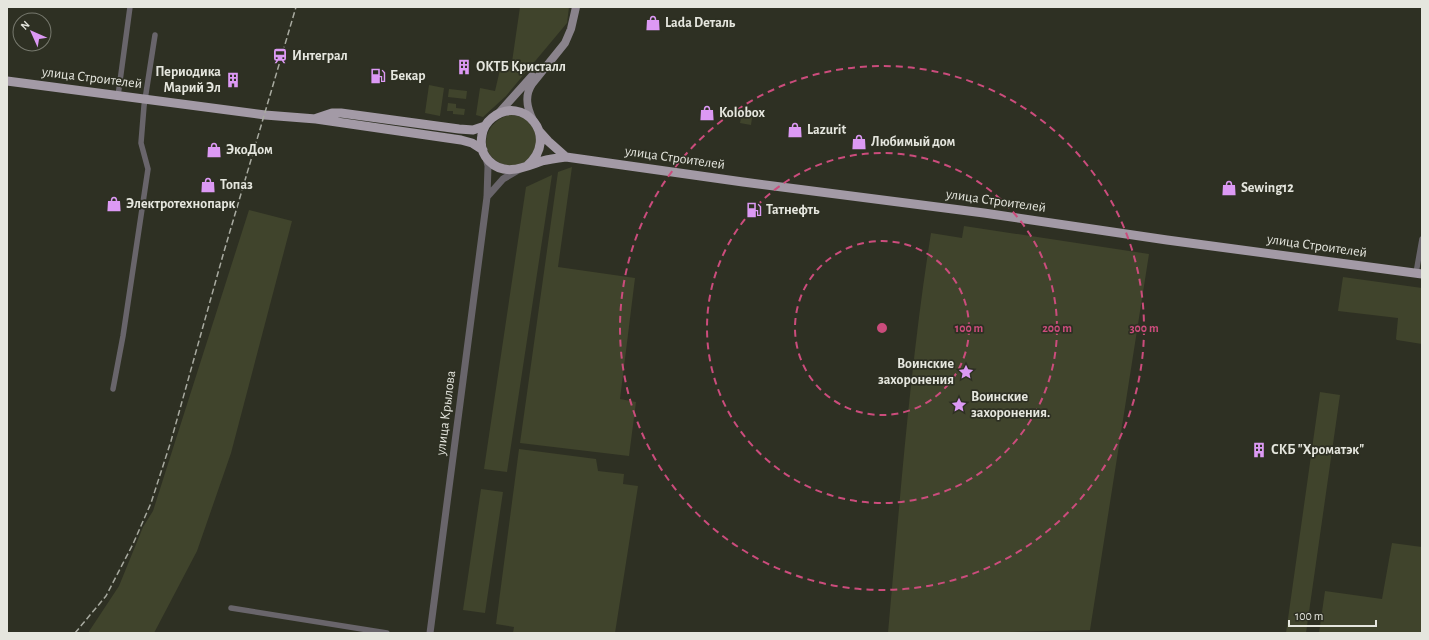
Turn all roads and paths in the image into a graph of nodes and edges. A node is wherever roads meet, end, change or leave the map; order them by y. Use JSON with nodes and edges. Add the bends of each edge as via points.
{"nodes":[{"id":1,"x":130,"y":7,"type":"edge"},
{"id":2,"x":576,"y":7,"type":"edge"},
{"id":3,"x":571,"y":29,"type":"junction"},
{"id":4,"x":155,"y":35,"type":"dead end"},
{"id":5,"x":7,"y":81,"type":"edge"},
{"id":6,"x":118,"y":96,"type":"junction"},
{"id":7,"x":145,"y":99,"type":"junction"},
{"id":8,"x":498,"y":114,"type":"junction"},
{"id":9,"x":316,"y":119,"type":"junction"},
{"id":10,"x":533,"y":120,"type":"junction"},
{"id":11,"x":485,"y":126,"type":"junction"},
{"id":12,"x":539,"y":131,"type":"junction"},
{"id":13,"x":484,"y":154,"type":"junction"},
{"id":14,"x":566,"y":156,"type":"junction"},
{"id":15,"x":524,"y":167,"type":"junction"},
{"id":16,"x":487,"y":197,"type":"junction"},
{"id":17,"x":1422,"y":239,"type":"edge"},
{"id":18,"x":1419,"y":274,"type":"edge"},
{"id":19,"x":113,"y":389,"type":"dead end"},
{"id":20,"x":232,"y":608,"type":"dead end"},
{"id":21,"x":387,"y":633,"type":"edge"},
{"id":22,"x":430,"y":633,"type":"edge"}],
"edges":[{"from":1,"to":6,"type":"street"},
{"from":2,"to":3,"type":"main road"},
{"from":3,"to":8,"type":"main road"},
{"from":3,"to":10,"type":"main road","via":[[559,52],[528,91],[527,106]]},
{"from":4,"to":7,"type":"street"},
{"from":5,"to":6,"type":"main road","name":"улица Строителей"},
{"from":6,"to":7,"type":"main road","name":"улица Строителей"},
{"from":7,"to":9,"type":"main road","name":"улица Строителей"},
{"from":7,"to":19,"type":"street","via":[[141,143],[148,169]]},
{"from":8,"to":10,"type":"main road","via":[[517,111]]},
{"from":8,"to":11,"type":"main road"},
{"from":9,"to":11,"type":"main road","name":"улица Строителей","via":[[332,113],[341,113],[460,129],[472,130]]},
{"from":9,"to":13,"type":"main road","name":"улица Строителей","via":[[461,140],[472,143]]},
{"from":10,"to":12,"type":"main road"},
{"from":11,"to":13,"type":"main road","via":[[481,142]]},
{"from":12,"to":14,"type":"main road"},
{"from":12,"to":15,"type":"main road","via":[[541,139],[538,154]]},
{"from":13,"to":15,"type":"main road","name":"улица Строителей","via":[[493,165],[502,169],[511,171]]},
{"from":13,"to":16,"type":"street","name":"улица Крылова","via":[[488,166]]},
{"from":14,"to":15,"type":"main road","name":"улица Строителей"},
{"from":14,"to":18,"type":"main road","name":"улица Строителей"},
{"from":15,"to":16,"type":"street","via":[[503,179]]},
{"from":16,"to":22,"type":"street","name":"улица Крылова"},
{"from":17,"to":18,"type":"street"},
{"from":20,"to":21,"type":"street"}]}
